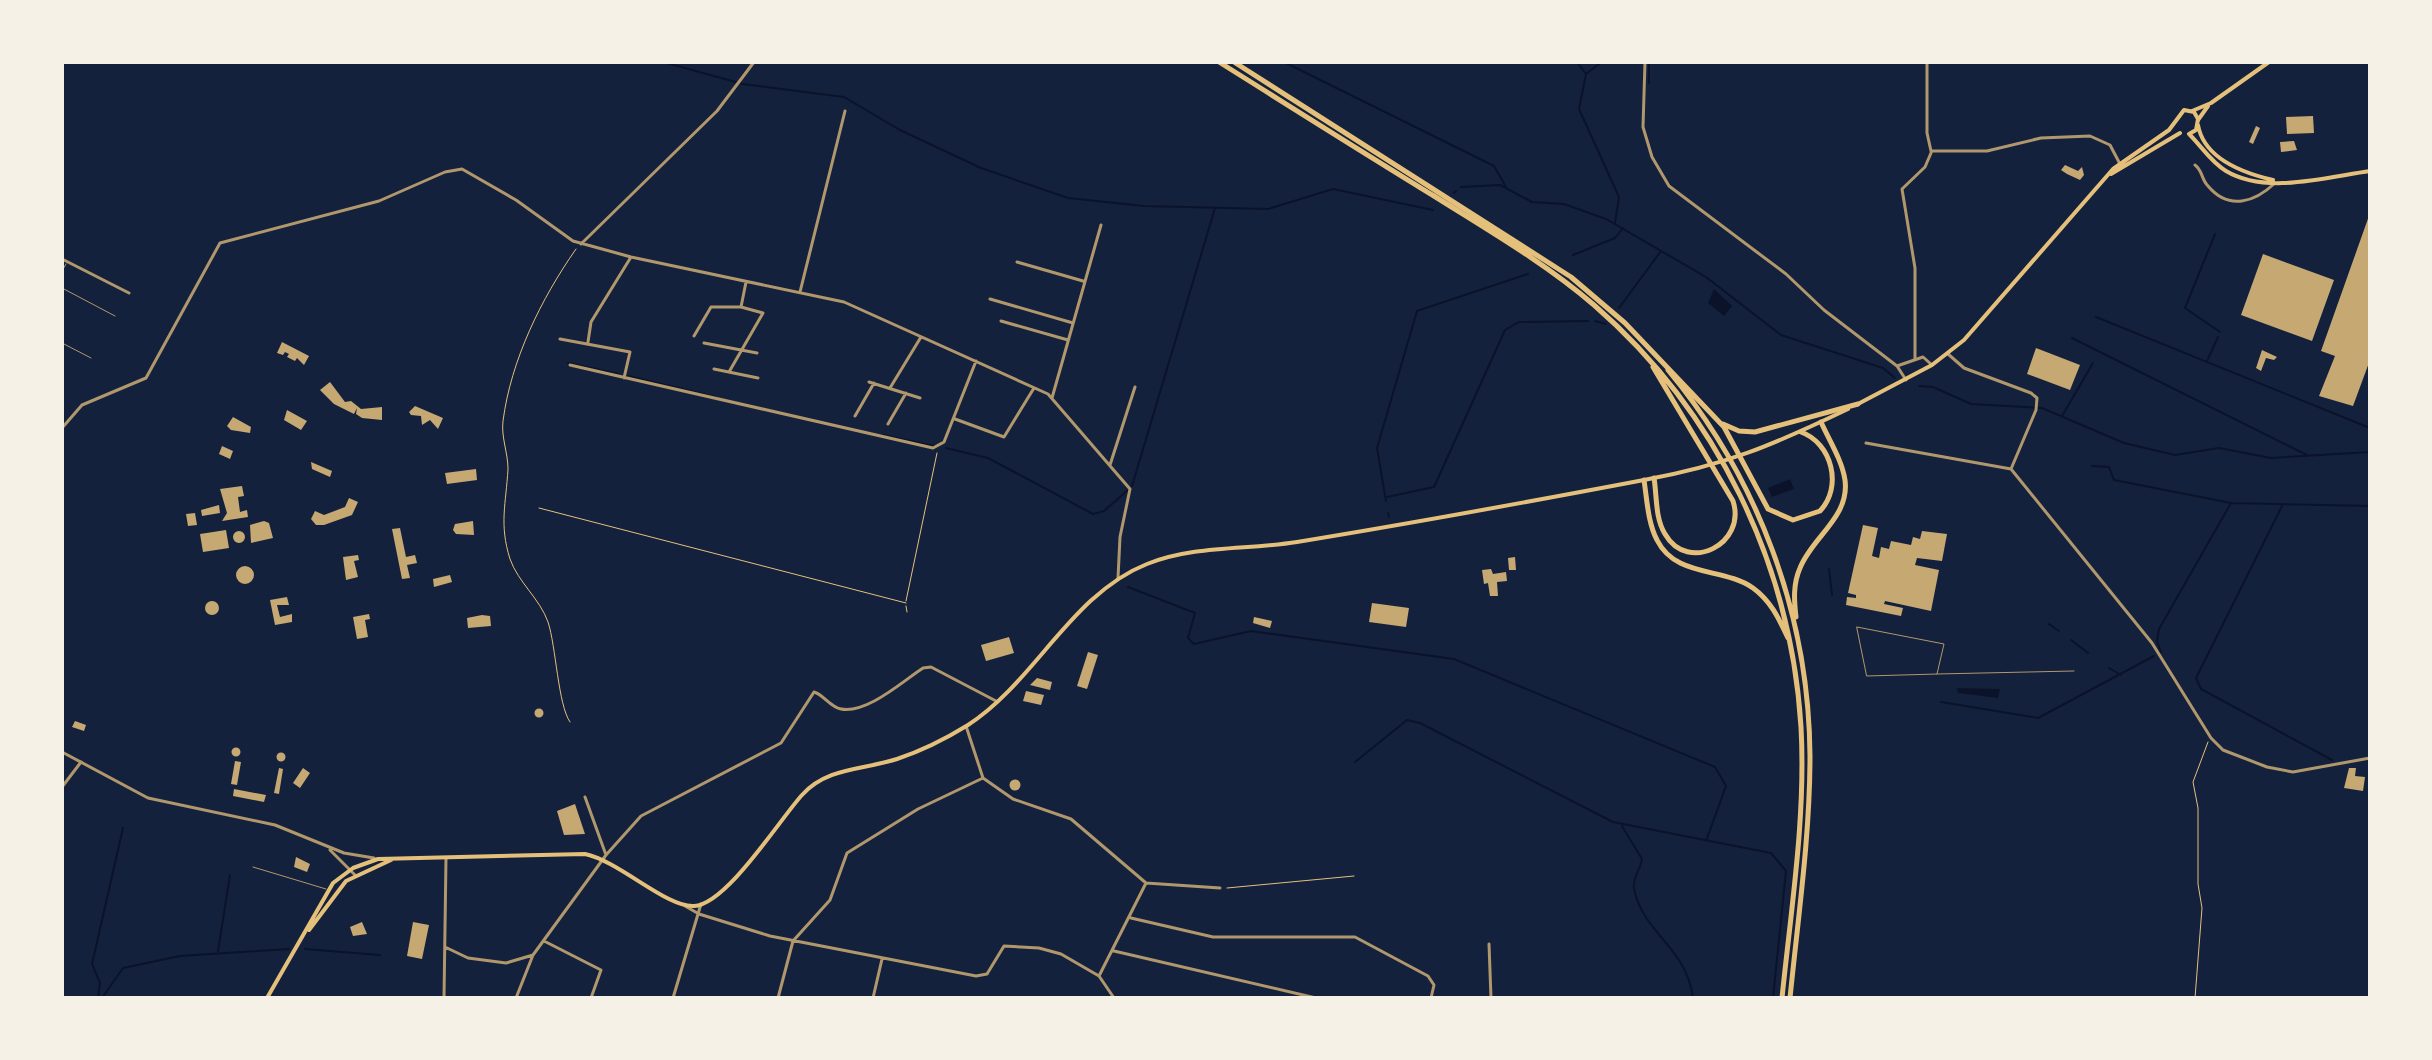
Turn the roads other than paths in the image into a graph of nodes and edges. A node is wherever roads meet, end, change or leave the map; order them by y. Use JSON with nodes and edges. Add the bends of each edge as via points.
{"nodes":[{"id":1,"x":754,"y":62,"type":"edge"},
{"id":2,"x":1219,"y":62,"type":"edge"},
{"id":3,"x":1234,"y":62,"type":"edge"},
{"id":4,"x":1645,"y":62,"type":"edge"},
{"id":5,"x":1927,"y":62,"type":"edge"},
{"id":6,"x":2269,"y":62,"type":"edge"},
{"id":7,"x":2211,"y":103,"type":"junction"},
{"id":8,"x":845,"y":111,"type":"dead end"},
{"id":9,"x":2192,"y":111,"type":"junction"},
{"id":10,"x":2198,"y":122,"type":"junction"},
{"id":11,"x":2175,"y":123,"type":"junction"},
{"id":12,"x":2180,"y":133,"type":"junction"},
{"id":13,"x":2189,"y":134,"type":"junction"},
{"id":14,"x":1931,"y":151,"type":"junction"},
{"id":15,"x":2121,"y":165,"type":"junction"},
{"id":16,"x":2195,"y":165,"type":"dead end"},
{"id":17,"x":2370,"y":171,"type":"edge"},
{"id":18,"x":2261,"y":181,"type":"junction"},
{"id":19,"x":2278,"y":181,"type":"junction"},
{"id":20,"x":2264,"y":193,"type":"junction"},
{"id":21,"x":1101,"y":225,"type":"dead end"},
{"id":22,"x":581,"y":244,"type":"junction"},
{"id":23,"x":631,"y":257,"type":"junction"},
{"id":24,"x":64,"y":260,"type":"edge"},
{"id":25,"x":1017,"y":262,"type":"dead end"},
{"id":26,"x":62,"y":271,"type":"edge"},
{"id":27,"x":746,"y":281,"type":"junction"},
{"id":28,"x":1084,"y":281,"type":"junction"},
{"id":29,"x":62,"y":288,"type":"edge"},
{"id":30,"x":800,"y":292,"type":"junction"},
{"id":31,"x":129,"y":293,"type":"dead end"},
{"id":32,"x":990,"y":299,"type":"dead end"},
{"id":33,"x":741,"y":307,"type":"junction"},
{"id":34,"x":115,"y":316,"type":"dead end"},
{"id":35,"x":1001,"y":321,"type":"dead end"},
{"id":36,"x":1073,"y":323,"type":"junction"},
{"id":37,"x":694,"y":336,"type":"dead end"},
{"id":38,"x":921,"y":337,"type":"junction"},
{"id":39,"x":560,"y":339,"type":"dead end"},
{"id":40,"x":1068,"y":340,"type":"junction"},
{"id":41,"x":62,"y":343,"type":"edge"},
{"id":42,"x":704,"y":343,"type":"dead end"},
{"id":43,"x":587,"y":344,"type":"junction"},
{"id":44,"x":1646,"y":344,"type":"junction"},
{"id":45,"x":741,"y":350,"type":"junction"},
{"id":46,"x":757,"y":353,"type":"dead end"},
{"id":47,"x":1643,"y":353,"type":"junction"},
{"id":48,"x":1948,"y":354,"type":"junction"},
{"id":49,"x":91,"y":358,"type":"dead end"},
{"id":50,"x":1915,"y":359,"type":"junction"},
{"id":51,"x":976,"y":361,"type":"junction"},
{"id":52,"x":570,"y":365,"type":"dead end"},
{"id":53,"x":1932,"y":365,"type":"junction"},
{"id":54,"x":1897,"y":366,"type":"junction"},
{"id":55,"x":714,"y":369,"type":"dead end"},
{"id":56,"x":729,"y":372,"type":"junction"},
{"id":57,"x":624,"y":378,"type":"junction"},
{"id":58,"x":758,"y":378,"type":"dead end"},
{"id":59,"x":1906,"y":380,"type":"junction"},
{"id":60,"x":1135,"y":387,"type":"dead end"},
{"id":61,"x":890,"y":388,"type":"junction"},
{"id":62,"x":1034,"y":388,"type":"junction"},
{"id":63,"x":906,"y":393,"type":"junction"},
{"id":64,"x":920,"y":398,"type":"dead end"},
{"id":65,"x":1052,"y":398,"type":"junction"},
{"id":66,"x":1858,"y":404,"type":"junction"},
{"id":67,"x":855,"y":416,"type":"dead end"},
{"id":68,"x":955,"y":419,"type":"junction"},
{"id":69,"x":1719,"y":421,"type":"junction"},
{"id":70,"x":1821,"y":422,"type":"junction"},
{"id":71,"x":888,"y":424,"type":"dead end"},
{"id":72,"x":62,"y":428,"type":"edge"},
{"id":73,"x":1801,"y":432,"type":"junction"},
{"id":74,"x":1866,"y":443,"type":"dead end"},
{"id":75,"x":1110,"y":465,"type":"junction"},
{"id":76,"x":2011,"y":469,"type":"junction"},
{"id":77,"x":1654,"y":478,"type":"junction"},
{"id":78,"x":1644,"y":480,"type":"junction"},
{"id":79,"x":1119,"y":580,"type":"junction"},
{"id":80,"x":1797,"y":634,"type":"junction"},
{"id":81,"x":1792,"y":647,"type":"junction"},
{"id":82,"x":2074,"y":671,"type":"dead end"},
{"id":83,"x":1937,"y":674,"type":"junction"},
{"id":84,"x":997,"y":702,"type":"junction"},
{"id":85,"x":966,"y":726,"type":"junction"},
{"id":86,"x":62,"y":752,"type":"edge"},
{"id":87,"x":2370,"y":758,"type":"edge"},
{"id":88,"x":81,"y":762,"type":"junction"},
{"id":89,"x":983,"y":778,"type":"junction"},
{"id":90,"x":62,"y":787,"type":"edge"},
{"id":91,"x":585,"y":797,"type":"dead end"},
{"id":92,"x":327,"y":847,"type":"junction"},
{"id":93,"x":344,"y":853,"type":"junction"},
{"id":94,"x":446,"y":857,"type":"junction"},
{"id":95,"x":605,"y":857,"type":"junction"},
{"id":96,"x":378,"y":859,"type":"junction"},
{"id":97,"x":393,"y":859,"type":"junction"},
{"id":98,"x":253,"y":867,"type":"dead end"},
{"id":99,"x":351,"y":869,"type":"junction"},
{"id":100,"x":355,"y":875,"type":"junction"},
{"id":101,"x":1146,"y":883,"type":"junction"},
{"id":102,"x":1220,"y":888,"type":"road end"},
{"id":103,"x":328,"y":891,"type":"junction"},
{"id":104,"x":682,"y":904,"type":"junction"},
{"id":105,"x":699,"y":905,"type":"junction"},
{"id":106,"x":698,"y":913,"type":"junction"},
{"id":107,"x":1131,"y":918,"type":"junction"},
{"id":108,"x":304,"y":936,"type":"junction"},
{"id":109,"x":544,"y":941,"type":"junction"},
{"id":110,"x":793,"y":941,"type":"junction"},
{"id":111,"x":1489,"y":944,"type":"dead end"},
{"id":112,"x":445,"y":947,"type":"junction"},
{"id":113,"x":1114,"y":951,"type":"junction"},
{"id":114,"x":533,"y":955,"type":"junction"},
{"id":115,"x":882,"y":959,"type":"junction"},
{"id":116,"x":1099,"y":976,"type":"junction"},
{"id":117,"x":267,"y":998,"type":"edge"},
{"id":118,"x":444,"y":998,"type":"edge"},
{"id":119,"x":516,"y":998,"type":"edge"},
{"id":120,"x":591,"y":998,"type":"edge"},
{"id":121,"x":673,"y":998,"type":"edge"},
{"id":122,"x":778,"y":998,"type":"edge"},
{"id":123,"x":873,"y":998,"type":"edge"},
{"id":124,"x":1114,"y":998,"type":"edge"},
{"id":125,"x":1316,"y":998,"type":"edge"},
{"id":126,"x":1431,"y":998,"type":"edge"},
{"id":127,"x":1491,"y":998,"type":"edge"},
{"id":128,"x":1782,"y":998,"type":"edge"},
{"id":129,"x":1790,"y":998,"type":"edge"}],
"edges":[{"from":1,"to":22,"type":"street","via":[[697,132]]},
{"from":2,"to":47,"type":"highway","via":[[1547,269]]},
{"from":3,"to":44,"type":"highway","via":[[1550,262]]},
{"from":4,"to":54,"type":"street","via":[[1645,136],[1669,186]]},
{"from":5,"to":14,"type":"street"},
{"from":6,"to":7,"type":"main road"},
{"from":7,"to":9,"type":"main road"},
{"from":7,"to":10,"type":"main road"},
{"from":8,"to":30,"type":"street"},
{"from":9,"to":10,"type":"main road"},
{"from":9,"to":11,"type":"main road","via":[[2181,111]]},
{"from":10,"to":13,"type":"main road"},
{"from":10,"to":19,"type":"main road","via":[[2201,136],[2222,160]]},
{"from":11,"to":12,"type":"main road"},
{"from":11,"to":15,"type":"main road"},
{"from":12,"to":13,"type":"main road"},
{"from":12,"to":15,"type":"main road"},
{"from":13,"to":18,"type":"main road","via":[[2227,171]]},
{"from":14,"to":15,"type":"street","via":[[1987,151],[2041,138],[2090,136],[2110,145]]},
{"from":14,"to":50,"type":"street","via":[[1925,167],[1903,184],[1915,268]]},
{"from":15,"to":48,"type":"main road"},
{"from":16,"to":20,"type":"street","via":[[2210,189],[2235,201],[2250,202]]},
{"from":17,"to":19,"type":"main road"},
{"from":18,"to":19,"type":"main road"},
{"from":18,"to":20,"type":"street"},
{"from":19,"to":20,"type":"street"},
{"from":21,"to":28,"type":"street"},
{"from":22,"to":23,"type":"street"},
{"from":22,"to":72,"type":"street","via":[[457,168],[379,201],[225,241],[214,249],[146,378],[82,405]]},
{"from":23,"to":27,"type":"street"},
{"from":23,"to":43,"type":"street","via":[[591,322]]},
{"from":24,"to":26,"type":"lane"},
{"from":24,"to":31,"type":"street"},
{"from":25,"to":28,"type":"street"},
{"from":27,"to":30,"type":"street"},
{"from":27,"to":33,"type":"street"},
{"from":28,"to":36,"type":"street"},
{"from":29,"to":34,"type":"lane"},
{"from":30,"to":38,"type":"street","via":[[844,302]]},
{"from":32,"to":36,"type":"street"},
{"from":33,"to":37,"type":"street","via":[[711,307]]},
{"from":33,"to":45,"type":"street","via":[[763,313]]},
{"from":35,"to":40,"type":"street"},
{"from":36,"to":40,"type":"street"},
{"from":38,"to":51,"type":"street"},
{"from":38,"to":61,"type":"street"},
{"from":39,"to":43,"type":"street"},
{"from":40,"to":65,"type":"street"},
{"from":41,"to":49,"type":"lane"},
{"from":42,"to":45,"type":"street"},
{"from":43,"to":57,"type":"street","via":[[630,352]]},
{"from":44,"to":69,"type":"highway"},
{"from":44,"to":80,"type":"highway","via":[[1709,424],[1747,488],[1774,553]]},
{"from":45,"to":46,"type":"street"},
{"from":45,"to":56,"type":"street"},
{"from":47,"to":77,"type":"highway","via":[[1730,495],[1736,517],[1728,538],[1700,553],[1673,544],[1661,526]]},
{"from":47,"to":81,"type":"highway","via":[[1690,411],[1738,490],[1775,579]]},
{"from":48,"to":53,"type":"main road"},
{"from":48,"to":76,"type":"street","via":[[1964,368],[2031,393],[2038,403]]},
{"from":50,"to":53,"type":"street","via":[[1926,358]]},
{"from":50,"to":54,"type":"street"},
{"from":51,"to":62,"type":"street"},
{"from":51,"to":68,"type":"street"},
{"from":52,"to":57,"type":"street"},
{"from":53,"to":59,"type":"main road"},
{"from":54,"to":59,"type":"street"},
{"from":55,"to":56,"type":"street"},
{"from":56,"to":58,"type":"street"},
{"from":57,"to":68,"type":"street","via":[[938,447]]},
{"from":59,"to":66,"type":"main road"},
{"from":60,"to":75,"type":"street"},
{"from":61,"to":63,"type":"street"},
{"from":61,"to":67,"type":"street","via":[[872,382]]},
{"from":62,"to":65,"type":"street"},
{"from":62,"to":68,"type":"street","via":[[1004,437]]},
{"from":63,"to":64,"type":"street"},
{"from":63,"to":71,"type":"street"},
{"from":65,"to":75,"type":"street"},
{"from":66,"to":69,"type":"highway","via":[[1755,432]]},
{"from":66,"to":70,"type":"main road"},
{"from":69,"to":73,"type":"highway","via":[[1765,505],[1788,519],[1817,514],[1833,486],[1832,470],[1819,444]]},
{"from":70,"to":73,"type":"main road"},
{"from":70,"to":80,"type":"highway","via":[[1846,490],[1837,516],[1799,569],[1794,598]]},
{"from":73,"to":77,"type":"main road","via":[[1753,454]]},
{"from":74,"to":76,"type":"street"},
{"from":75,"to":79,"type":"street","via":[[1130,489]]},
{"from":76,"to":87,"type":"street","via":[[2152,643],[2211,738],[2238,758],[2283,771]]},
{"from":77,"to":78,"type":"main road"},
{"from":78,"to":79,"type":"main road","via":[[1269,546],[1183,552]]},
{"from":78,"to":81,"type":"highway","via":[[1655,536],[1667,554],[1683,565],[1753,588],[1776,613]]},
{"from":79,"to":84,"type":"main road"},
{"from":80,"to":129,"type":"highway","via":[[1810,771]]},
{"from":81,"to":128,"type":"highway","via":[[1801,787]]},
{"from":82,"to":83,"type":"lane"},
{"from":83,"to":83,"type":"lane","via":[[1944,644],[1857,627],[1867,676]]},
{"from":84,"to":85,"type":"main road"},
{"from":84,"to":95,"type":"street","via":[[929,666],[879,699],[850,709],[836,708],[814,692],[781,743],[647,812]]},
{"from":85,"to":89,"type":"street"},
{"from":85,"to":105,"type":"main road","via":[[896,759],[819,780],[738,874]]},
{"from":86,"to":88,"type":"street"},
{"from":88,"to":90,"type":"street"},
{"from":88,"to":92,"type":"street","via":[[148,798],[275,825]]},
{"from":89,"to":101,"type":"street","via":[[1013,799],[1071,819]]},
{"from":89,"to":110,"type":"street","via":[[918,809],[847,853],[830,900]]},
{"from":91,"to":95,"type":"street"},
{"from":92,"to":93,"type":"street"},
{"from":92,"to":99,"type":"street"},
{"from":93,"to":96,"type":"street"},
{"from":93,"to":99,"type":"street"},
{"from":94,"to":95,"type":"main road"},
{"from":94,"to":97,"type":"main road"},
{"from":94,"to":112,"type":"street"},
{"from":95,"to":104,"type":"main road"},
{"from":95,"to":109,"type":"street"},
{"from":96,"to":97,"type":"main road"},
{"from":96,"to":99,"type":"main road"},
{"from":97,"to":100,"type":"main road"},
{"from":98,"to":103,"type":"lane"},
{"from":99,"to":100,"type":"street"},
{"from":99,"to":103,"type":"main road"},
{"from":100,"to":108,"type":"main road"},
{"from":101,"to":102,"type":"street"},
{"from":101,"to":107,"type":"street"},
{"from":103,"to":108,"type":"main road"},
{"from":104,"to":105,"type":"main road"},
{"from":104,"to":106,"type":"street"},
{"from":105,"to":106,"type":"street"},
{"from":106,"to":110,"type":"street"},
{"from":106,"to":121,"type":"street"},
{"from":107,"to":113,"type":"street"},
{"from":107,"to":126,"type":"street","via":[[1230,938],[1358,937],[1428,976],[1434,985]]},
{"from":108,"to":117,"type":"main road"},
{"from":109,"to":114,"type":"street"},
{"from":109,"to":120,"type":"street","via":[[601,970]]},
{"from":110,"to":115,"type":"street"},
{"from":110,"to":122,"type":"street"},
{"from":111,"to":127,"type":"street"},
{"from":112,"to":114,"type":"street","via":[[468,958],[506,963]]},
{"from":112,"to":118,"type":"street"},
{"from":113,"to":116,"type":"street"},
{"from":113,"to":125,"type":"street"},
{"from":114,"to":119,"type":"street"},
{"from":115,"to":116,"type":"street","via":[[980,976],[1010,944],[1052,950]]},
{"from":115,"to":123,"type":"street"},
{"from":116,"to":124,"type":"street"}]}
